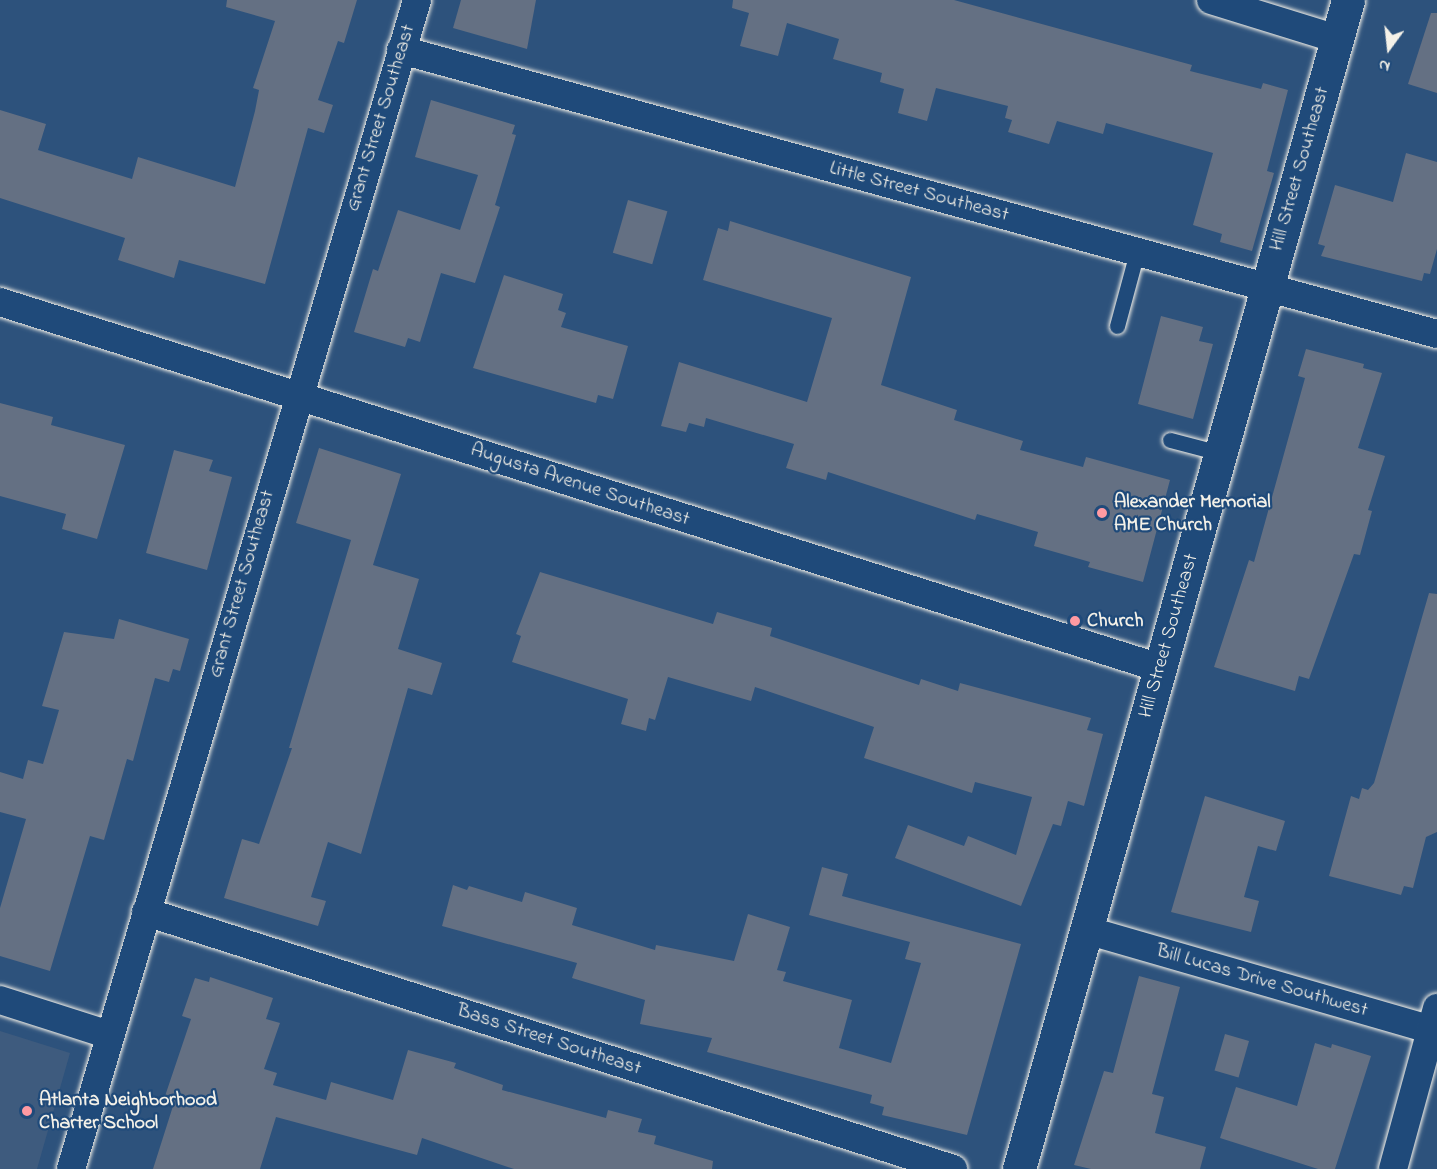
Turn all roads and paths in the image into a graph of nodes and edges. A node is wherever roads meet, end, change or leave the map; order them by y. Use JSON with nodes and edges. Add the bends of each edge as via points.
{"nodes":[{"id":1,"x":417,"y":0,"type":"edge"},
{"id":2,"x":1211,"y":0,"type":"edge"},
{"id":3,"x":1348,"y":0,"type":"edge"},
{"id":4,"x":1337,"y":39,"type":"junction"},
{"id":5,"x":401,"y":50,"type":"junction"},
{"id":6,"x":1137,"y":252,"type":"junction"},
{"id":7,"x":1267,"y":288,"type":"junction"},
{"id":8,"x":0,"y":302,"type":"edge"},
{"id":9,"x":1117,"y":326,"type":"dead end"},
{"id":10,"x":1437,"y":334,"type":"edge"},
{"id":11,"x":298,"y":396,"type":"junction"},
{"id":12,"x":1170,"y":440,"type":"dead end"},
{"id":13,"x":1220,"y":453,"type":"junction"},
{"id":14,"x":1160,"y":668,"type":"junction"},
{"id":15,"x":146,"y":912,"type":"junction"},
{"id":16,"x":1086,"y":930,"type":"junction"},
{"id":17,"x":0,"y":1000,"type":"edge"},
{"id":18,"x":1435,"y":1023,"type":"edge"},
{"id":19,"x":110,"y":1035,"type":"junction"},
{"id":20,"x":71,"y":1169,"type":"edge"},
{"id":21,"x":953,"y":1169,"type":"edge"},
{"id":22,"x":1019,"y":1169,"type":"edge"},
{"id":23,"x":1393,"y":1169,"type":"edge"}],
"edges":[{"from":1,"to":5,"type":"street","name":"Grant Street Southeast"},
{"from":2,"to":4,"type":"street"},
{"from":3,"to":4,"type":"street","name":"Hill Street Southeast"},
{"from":4,"to":7,"type":"street","name":"Hill Street Southeast"},
{"from":5,"to":6,"type":"street","name":"Little Street Southeast"},
{"from":5,"to":11,"type":"street","name":"Grant Street Southeast"},
{"from":6,"to":7,"type":"street","name":"Little Street Southeast"},
{"from":6,"to":9,"type":"lane"},
{"from":7,"to":10,"type":"street","name":"Little Street Southeast"},
{"from":7,"to":13,"type":"street","name":"Hill Street Southeast"},
{"from":8,"to":11,"type":"street","name":"Augusta Avenue Southeast"},
{"from":11,"to":14,"type":"street","name":"Augusta Avenue Southeast"},
{"from":11,"to":15,"type":"street","name":"Grant Street Southeast"},
{"from":12,"to":13,"type":"lane"},
{"from":13,"to":14,"type":"street","name":"Hill Street Southeast"},
{"from":14,"to":16,"type":"street","name":"Hill Street Southeast"},
{"from":15,"to":19,"type":"street","name":"Grant Street Southeast"},
{"from":15,"to":21,"type":"street","name":"Bass Street Southeast"},
{"from":16,"to":18,"type":"street","name":"Bill Lucas Drive Southwest"},
{"from":16,"to":22,"type":"street","name":"Hill Street Southeast"},
{"from":17,"to":19,"type":"street"},
{"from":18,"to":23,"type":"street"},
{"from":19,"to":20,"type":"street","name":"Grant Street Southeast"}]}
